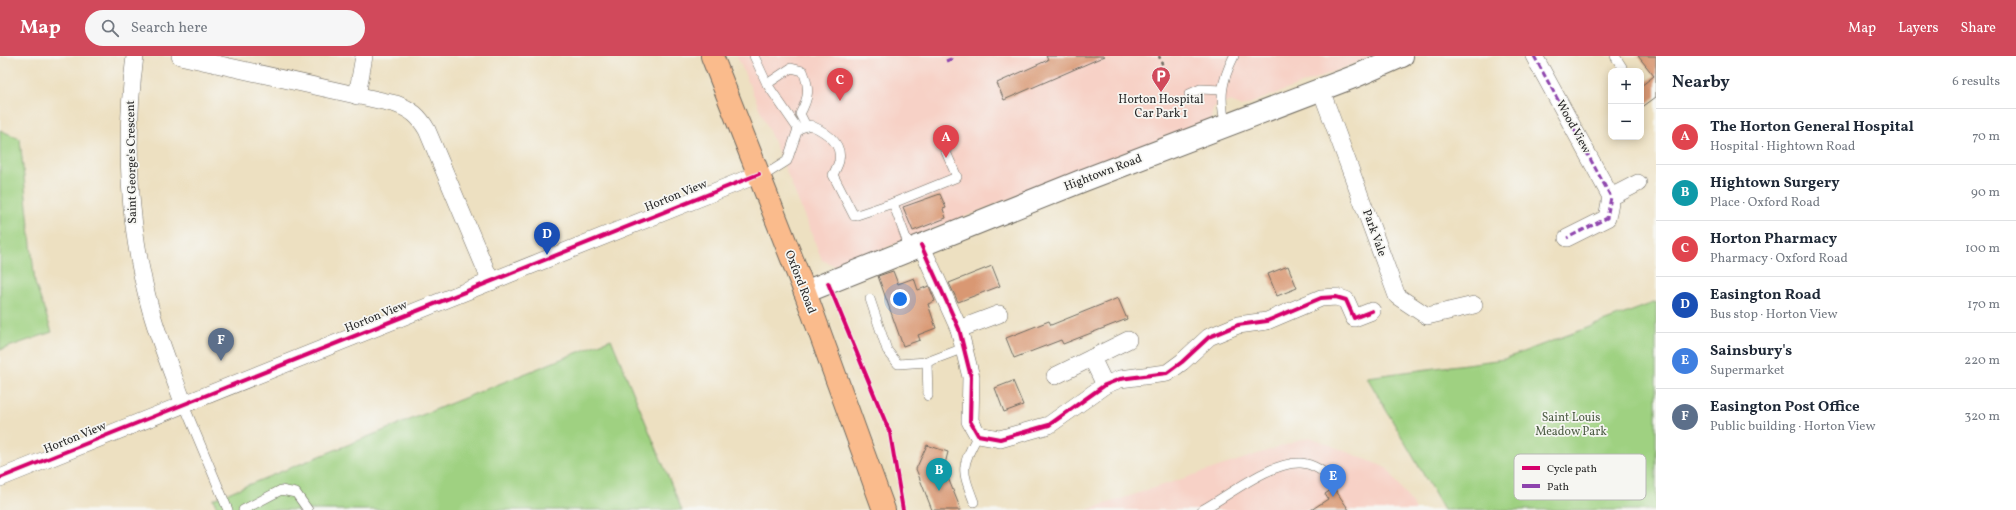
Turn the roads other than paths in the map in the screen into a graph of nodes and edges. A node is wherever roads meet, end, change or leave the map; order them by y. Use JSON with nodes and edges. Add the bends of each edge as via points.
{"nodes":[{"id":1,"x":135,"y":56,"type":"edge"},
{"id":2,"x":180,"y":56,"type":"edge"},
{"id":3,"x":364,"y":56,"type":"edge"},
{"id":4,"x":712,"y":56,"type":"edge"},
{"id":5,"x":754,"y":56,"type":"edge"},
{"id":6,"x":1234,"y":56,"type":"edge"},
{"id":7,"x":1402,"y":56,"type":"edge"},
{"id":8,"x":1534,"y":56,"type":"edge"},
{"id":9,"x":1615,"y":56,"type":"edge"},
{"id":10,"x":1622,"y":67,"type":"dead end"},
{"id":11,"x":767,"y":84,"type":"junction"},
{"id":12,"x":1222,"y":90,"type":"junction"},
{"id":13,"x":1322,"y":90,"type":"junction"},
{"id":14,"x":1189,"y":94,"type":"dead end"},
{"id":15,"x":357,"y":96,"type":"junction"},
{"id":16,"x":1226,"y":126,"type":"junction"},
{"id":17,"x":802,"y":128,"type":"junction"},
{"id":18,"x":938,"y":134,"type":"dead end"},
{"id":19,"x":760,"y":176,"type":"junction"},
{"id":20,"x":1638,"y":184,"type":"dead end"},
{"id":21,"x":1611,"y":197,"type":"junction"},
{"id":22,"x":892,"y":203,"type":"junction"},
{"id":23,"x":1567,"y":238,"type":"dead end"},
{"id":24,"x":916,"y":247,"type":"junction"},
{"id":25,"x":490,"y":282,"type":"junction"},
{"id":26,"x":805,"y":292,"type":"junction"},
{"id":27,"x":870,"y":299,"type":"dead end"},
{"id":28,"x":1474,"y":305,"type":"dead end"},
{"id":29,"x":1372,"y":311,"type":"dead end"},
{"id":30,"x":999,"y":314,"type":"dead end"},
{"id":31,"x":959,"y":329,"type":"junction"},
{"id":32,"x":1128,"y":340,"type":"dead end"},
{"id":33,"x":964,"y":348,"type":"junction"},
{"id":34,"x":1092,"y":358,"type":"junction"},
{"id":35,"x":927,"y":362,"type":"junction"},
{"id":36,"x":1056,"y":376,"type":"dead end"},
{"id":37,"x":1106,"y":385,"type":"junction"},
{"id":38,"x":928,"y":396,"type":"dead end"},
{"id":39,"x":184,"y":406,"type":"junction"},
{"id":40,"x":978,"y":435,"type":"junction"},
{"id":41,"x":0,"y":478,"type":"edge"},
{"id":42,"x":1333,"y":480,"type":"dead end"},
{"id":43,"x":974,"y":502,"type":"dead end"},
{"id":44,"x":228,"y":510,"type":"edge"},
{"id":45,"x":243,"y":510,"type":"edge"},
{"id":46,"x":308,"y":510,"type":"edge"},
{"id":47,"x":884,"y":510,"type":"edge"},
{"id":48,"x":1202,"y":510,"type":"edge"}],
"edges":[{"from":1,"to":39,"type":"street","name":"Saint George's Crescent","via":[[131,104],[132,219],[151,310]]},
{"from":2,"to":15,"type":"street"},
{"from":3,"to":15,"type":"street"},
{"from":4,"to":19,"type":"main road","name":"Oxford Road"},
{"from":5,"to":11,"type":"lane"},
{"from":6,"to":12,"type":"lane"},
{"from":7,"to":13,"type":"street","name":"Hightown Road"},
{"from":8,"to":21,"type":"street","name":"Wood View"},
{"from":9,"to":10,"type":"lane"},
{"from":11,"to":17,"type":"lane"},
{"from":11,"to":17,"type":"lane","via":[[791,68],[803,71],[809,86],[806,102],[800,114]]},
{"from":12,"to":14,"type":"lane","via":[[1200,89]]},
{"from":12,"to":16,"type":"lane","via":[[1222,111]]},
{"from":13,"to":16,"type":"street","name":"Hightown Road"},
{"from":13,"to":28,"type":"street","name":"Park Vale","via":[[1397,296],[1427,316]]},
{"from":15,"to":25,"type":"street","via":[[409,109],[421,120]]},
{"from":16,"to":24,"type":"street","name":"Hightown Road"},
{"from":17,"to":19,"type":"lane","via":[[787,161]]},
{"from":17,"to":22,"type":"lane","via":[[810,125],[825,132],[836,143],[840,160],[833,175],[854,216]]},
{"from":18,"to":22,"type":"lane","via":[[957,177]]},
{"from":19,"to":25,"type":"street","name":"Horton View"},
{"from":19,"to":26,"type":"main road","name":"Oxford Road"},
{"from":20,"to":21,"type":"street"},
{"from":21,"to":23,"type":"street","via":[[1607,218]]},
{"from":22,"to":24,"type":"lane"},
{"from":24,"to":26,"type":"street","name":"Hightown Road"},
{"from":24,"to":31,"type":"street"},
{"from":25,"to":39,"type":"street","name":"Horton View"},
{"from":26,"to":47,"type":"main road","name":"Oxford Road"},
{"from":27,"to":35,"type":"lane","via":[[887,350],[898,364]]},
{"from":29,"to":37,"type":"street","via":[[1354,318],[1346,300],[1336,297],[1322,298],[1267,321],[1238,325],[1209,336],[1167,373],[1120,379]]},
{"from":30,"to":31,"type":"street"},
{"from":31,"to":33,"type":"street"},
{"from":32,"to":34,"type":"street"},
{"from":33,"to":35,"type":"lane"},
{"from":33,"to":40,"type":"street","via":[[971,377],[970,421]]},
{"from":34,"to":36,"type":"street"},
{"from":34,"to":37,"type":"street"},
{"from":35,"to":38,"type":"lane"},
{"from":37,"to":40,"type":"street","via":[[1049,426],[1000,438]]},
{"from":39,"to":41,"type":"street","name":"Horton View"},
{"from":39,"to":44,"type":"lane"},
{"from":40,"to":43,"type":"lane","via":[[965,460],[964,476]]},
{"from":42,"to":48,"type":"lane","via":[[1321,469],[1301,463],[1273,468]]},
{"from":45,"to":46,"type":"lane","via":[[281,490],[296,493]]}]}
